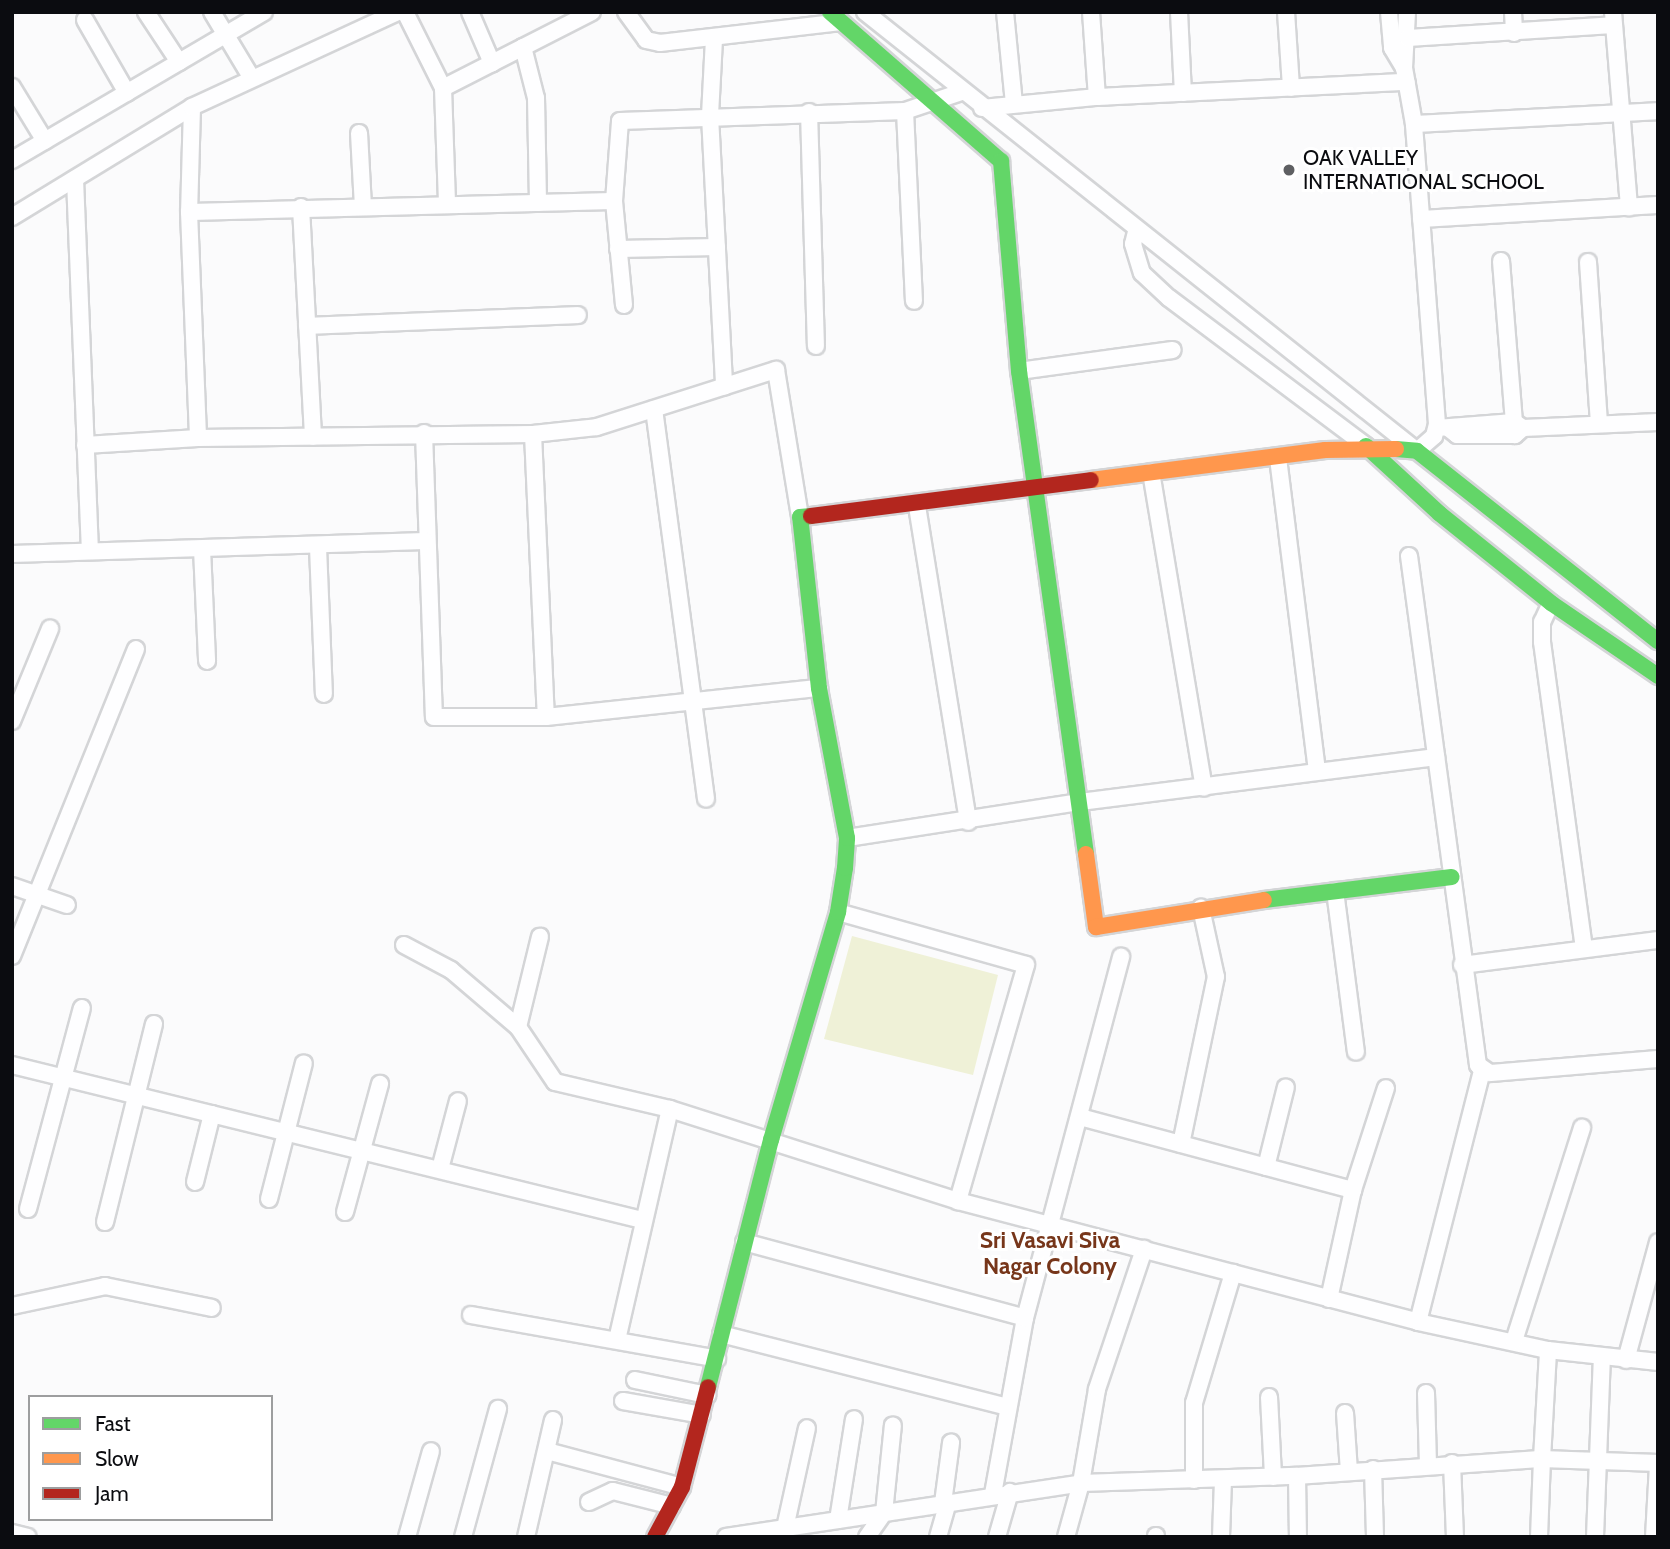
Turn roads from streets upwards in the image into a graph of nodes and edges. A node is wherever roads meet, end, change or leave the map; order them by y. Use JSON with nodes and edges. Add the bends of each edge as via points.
{"nodes":[{"id":1,"x":146,"y":12,"type":"edge"},
{"id":2,"x":212,"y":12,"type":"edge"},
{"id":3,"x":264,"y":12,"type":"edge"},
{"id":4,"x":398,"y":12,"type":"edge"},
{"id":5,"x":405,"y":12,"type":"edge"},
{"id":6,"x":470,"y":12,"type":"edge"},
{"id":7,"x":592,"y":12,"type":"edge"},
{"id":8,"x":626,"y":12,"type":"edge"},
{"id":9,"x":1005,"y":12,"type":"edge"},
{"id":10,"x":1091,"y":12,"type":"edge"},
{"id":11,"x":1179,"y":12,"type":"edge"},
{"id":12,"x":1286,"y":12,"type":"edge"},
{"id":13,"x":1389,"y":12,"type":"edge"},
{"id":14,"x":1407,"y":12,"type":"edge"},
{"id":15,"x":1513,"y":12,"type":"edge"},
{"id":16,"x":1613,"y":19,"type":"edge"},
{"id":17,"x":85,"y":20,"type":"dead end"},
{"id":18,"x":853,"y":20,"type":"edge"},
{"id":19,"x":1514,"y":33,"type":"junction"},
{"id":20,"x":223,"y":36,"type":"junction"},
{"id":21,"x":1408,"y":38,"type":"junction"},
{"id":22,"x":714,"y":39,"type":"junction"},
{"id":23,"x":523,"y":47,"type":"junction"},
{"id":24,"x":179,"y":62,"type":"junction"},
{"id":25,"x":492,"y":63,"type":"junction"},
{"id":26,"x":1406,"y":75,"type":"junction"},
{"id":27,"x":251,"y":77,"type":"junction"},
{"id":28,"x":12,"y":87,"type":"edge"},
{"id":29,"x":443,"y":88,"type":"junction"},
{"id":30,"x":1291,"y":88,"type":"junction"},
{"id":31,"x":127,"y":93,"type":"junction"},
{"id":32,"x":1184,"y":93,"type":"junction"},
{"id":33,"x":948,"y":97,"type":"junction"},
{"id":34,"x":1097,"y":97,"type":"junction"},
{"id":35,"x":1014,"y":104,"type":"junction"},
{"id":36,"x":192,"y":107,"type":"junction"},
{"id":37,"x":982,"y":108,"type":"junction"},
{"id":38,"x":809,"y":111,"type":"junction"},
{"id":39,"x":905,"y":111,"type":"junction"},
{"id":40,"x":1658,"y":111,"type":"edge"},
{"id":41,"x":1619,"y":114,"type":"junction"},
{"id":42,"x":710,"y":116,"type":"junction"},
{"id":43,"x":1414,"y":124,"type":"junction"},
{"id":44,"x":359,"y":133,"type":"dead end"},
{"id":45,"x":45,"y":141,"type":"junction"},
{"id":46,"x":12,"y":160,"type":"edge"},
{"id":47,"x":75,"y":178,"type":"junction"},
{"id":48,"x":614,"y":201,"type":"junction"},
{"id":49,"x":538,"y":203,"type":"junction"},
{"id":50,"x":447,"y":204,"type":"junction"},
{"id":51,"x":1658,"y":205,"type":"edge"},
{"id":52,"x":363,"y":206,"type":"junction"},
{"id":53,"x":301,"y":207,"type":"junction"},
{"id":54,"x":1629,"y":207,"type":"junction"},
{"id":55,"x":190,"y":212,"type":"junction"},
{"id":56,"x":12,"y":217,"type":"edge"},
{"id":57,"x":1421,"y":219,"type":"junction"},
{"id":58,"x":1136,"y":232,"type":"junction"},
{"id":59,"x":717,"y":247,"type":"junction"},
{"id":60,"x":618,"y":249,"type":"junction"},
{"id":61,"x":1501,"y":261,"type":"dead end"},
{"id":62,"x":1588,"y":262,"type":"dead end"},
{"id":63,"x":914,"y":301,"type":"dead end"},
{"id":64,"x":624,"y":305,"type":"dead end"},
{"id":65,"x":578,"y":315,"type":"dead end"},
{"id":66,"x":307,"y":326,"type":"junction"},
{"id":67,"x":816,"y":346,"type":"dead end"},
{"id":68,"x":1173,"y":350,"type":"dead end"},
{"id":69,"x":1019,"y":371,"type":"junction"},
{"id":70,"x":724,"y":387,"type":"junction"},
{"id":71,"x":654,"y":409,"type":"junction"},
{"id":72,"x":1658,"y":422,"type":"edge"},
{"id":73,"x":1598,"y":424,"type":"junction"},
{"id":74,"x":1518,"y":425,"type":"junction"},
{"id":75,"x":1443,"y":428,"type":"junction"},
{"id":76,"x":424,"y":433,"type":"junction"},
{"id":77,"x":533,"y":434,"type":"junction"},
{"id":78,"x":313,"y":437,"type":"junction"},
{"id":79,"x":198,"y":438,"type":"junction"},
{"id":80,"x":85,"y":445,"type":"junction"},
{"id":81,"x":1366,"y":446,"type":"junction"},
{"id":82,"x":1417,"y":451,"type":"junction"},
{"id":83,"x":1278,"y":458,"type":"junction"},
{"id":84,"x":1151,"y":472,"type":"junction"},
{"id":85,"x":1035,"y":490,"type":"junction"},
{"id":86,"x":917,"y":506,"type":"junction"},
{"id":87,"x":800,"y":517,"type":"junction"},
{"id":88,"x":425,"y":541,"type":"junction"},
{"id":89,"x":318,"y":547,"type":"junction"},
{"id":90,"x":202,"y":549,"type":"junction"},
{"id":91,"x":90,"y":550,"type":"junction"},
{"id":92,"x":12,"y":554,"type":"edge"},
{"id":93,"x":1409,"y":556,"type":"dead end"},
{"id":94,"x":1547,"y":612,"type":"junction"},
{"id":95,"x":50,"y":629,"type":"dead end"},
{"id":96,"x":1658,"y":641,"type":"edge"},
{"id":97,"x":136,"y":649,"type":"dead end"},
{"id":98,"x":206,"y":662,"type":"dead end"},
{"id":99,"x":1658,"y":676,"type":"edge"},
{"id":100,"x":819,"y":688,"type":"junction"},
{"id":101,"x":324,"y":694,"type":"dead end"},
{"id":102,"x":695,"y":699,"type":"junction"},
{"id":103,"x":546,"y":717,"type":"junction"},
{"id":104,"x":12,"y":721,"type":"edge"},
{"id":105,"x":1436,"y":758,"type":"junction"},
{"id":106,"x":1317,"y":771,"type":"junction"},
{"id":107,"x":1204,"y":788,"type":"junction"},
{"id":108,"x":706,"y":799,"type":"dead end"},
{"id":109,"x":1080,"y":802,"type":"junction"},
{"id":110,"x":968,"y":822,"type":"junction"},
{"id":111,"x":847,"y":838,"type":"junction"},
{"id":112,"x":1452,"y":877,"type":"junction"},
{"id":113,"x":12,"y":886,"type":"edge"},
{"id":114,"x":1335,"y":891,"type":"junction"},
{"id":115,"x":37,"y":896,"type":"junction"},
{"id":116,"x":67,"y":905,"type":"dead end"},
{"id":117,"x":1201,"y":908,"type":"junction"},
{"id":118,"x":838,"y":912,"type":"junction"},
{"id":119,"x":540,"y":937,"type":"dead end"},
{"id":120,"x":1658,"y":940,"type":"edge"},
{"id":121,"x":404,"y":945,"type":"dead end"},
{"id":122,"x":1584,"y":948,"type":"junction"},
{"id":123,"x":12,"y":956,"type":"edge"},
{"id":124,"x":1121,"y":957,"type":"dead end"},
{"id":125,"x":1462,"y":965,"type":"junction"},
{"id":126,"x":82,"y":1008,"type":"dead end"},
{"id":127,"x":155,"y":1024,"type":"dead end"},
{"id":128,"x":517,"y":1027,"type":"junction"},
{"id":129,"x":1356,"y":1052,"type":"dead end"},
{"id":130,"x":1658,"y":1059,"type":"edge"},
{"id":131,"x":304,"y":1063,"type":"dead end"},
{"id":132,"x":13,"y":1067,"type":"edge"},
{"id":133,"x":1482,"y":1071,"type":"junction"},
{"id":134,"x":60,"y":1077,"type":"junction"},
{"id":135,"x":380,"y":1084,"type":"dead end"},
{"id":136,"x":1286,"y":1087,"type":"dead end"},
{"id":137,"x":1386,"y":1088,"type":"dead end"},
{"id":138,"x":135,"y":1097,"type":"junction"},
{"id":139,"x":458,"y":1101,"type":"dead end"},
{"id":140,"x":670,"y":1109,"type":"junction"},
{"id":141,"x":212,"y":1115,"type":"junction"},
{"id":142,"x":1080,"y":1117,"type":"junction"},
{"id":143,"x":1581,"y":1128,"type":"dead end"},
{"id":144,"x":287,"y":1131,"type":"junction"},
{"id":145,"x":771,"y":1140,"type":"junction"},
{"id":146,"x":1181,"y":1144,"type":"junction"},
{"id":147,"x":362,"y":1151,"type":"junction"},
{"id":148,"x":1266,"y":1167,"type":"junction"},
{"id":149,"x":440,"y":1170,"type":"junction"},
{"id":150,"x":195,"y":1182,"type":"dead end"},
{"id":151,"x":1353,"y":1190,"type":"junction"},
{"id":152,"x":269,"y":1199,"type":"dead end"},
{"id":153,"x":958,"y":1200,"type":"junction"},
{"id":154,"x":28,"y":1209,"type":"dead end"},
{"id":155,"x":345,"y":1212,"type":"dead end"},
{"id":156,"x":642,"y":1220,"type":"junction"},
{"id":157,"x":105,"y":1222,"type":"dead end"},
{"id":158,"x":1052,"y":1225,"type":"junction"},
{"id":159,"x":1658,"y":1241,"type":"edge"},
{"id":160,"x":744,"y":1242,"type":"junction"},
{"id":161,"x":1144,"y":1249,"type":"junction"},
{"id":162,"x":1233,"y":1273,"type":"junction"},
{"id":163,"x":1329,"y":1299,"type":"junction"},
{"id":164,"x":12,"y":1306,"type":"edge"},
{"id":165,"x":212,"y":1308,"type":"dead end"},
{"id":166,"x":471,"y":1315,"type":"dead end"},
{"id":167,"x":1025,"y":1318,"type":"junction"},
{"id":168,"x":1418,"y":1322,"type":"junction"},
{"id":169,"x":721,"y":1334,"type":"junction"},
{"id":170,"x":617,"y":1340,"type":"junction"},
{"id":171,"x":1514,"y":1341,"type":"junction"},
{"id":172,"x":1548,"y":1350,"type":"junction"},
{"id":173,"x":1602,"y":1358,"type":"junction"},
{"id":174,"x":717,"y":1359,"type":"junction"},
{"id":175,"x":1626,"y":1360,"type":"junction"},
{"id":176,"x":1658,"y":1362,"type":"edge"},
{"id":177,"x":635,"y":1380,"type":"dead end"},
{"id":178,"x":1426,"y":1393,"type":"dead end"},
{"id":179,"x":707,"y":1395,"type":"junction"},
{"id":180,"x":1269,"y":1397,"type":"dead end"},
{"id":181,"x":623,"y":1401,"type":"dead end"},
{"id":182,"x":1007,"y":1407,"type":"junction"},
{"id":183,"x":498,"y":1409,"type":"dead end"},
{"id":184,"x":1345,"y":1413,"type":"dead end"},
{"id":185,"x":702,"y":1415,"type":"junction"},
{"id":186,"x":854,"y":1419,"type":"dead end"},
{"id":187,"x":553,"y":1420,"type":"dead end"},
{"id":188,"x":893,"y":1425,"type":"dead end"},
{"id":189,"x":807,"y":1428,"type":"dead end"},
{"id":190,"x":951,"y":1443,"type":"dead end"},
{"id":191,"x":431,"y":1451,"type":"dead end"},
{"id":192,"x":547,"y":1451,"type":"junction"},
{"id":193,"x":1542,"y":1459,"type":"junction"},
{"id":194,"x":1598,"y":1460,"type":"junction"},
{"id":195,"x":1452,"y":1463,"type":"junction"},
{"id":196,"x":1658,"y":1464,"type":"edge"},
{"id":197,"x":1428,"y":1465,"type":"junction"},
{"id":198,"x":1373,"y":1469,"type":"junction"},
{"id":199,"x":1349,"y":1471,"type":"junction"},
{"id":200,"x":1297,"y":1476,"type":"junction"},
{"id":201,"x":1273,"y":1477,"type":"junction"},
{"id":202,"x":1194,"y":1480,"type":"junction"},
{"id":203,"x":1223,"y":1480,"type":"junction"},
{"id":204,"x":1081,"y":1483,"type":"junction"},
{"id":205,"x":682,"y":1488,"type":"junction"},
{"id":206,"x":1002,"y":1493,"type":"junction"},
{"id":207,"x":589,"y":1502,"type":"dead end"},
{"id":208,"x":946,"y":1502,"type":"junction"},
{"id":209,"x":672,"y":1506,"type":"junction"},
{"id":210,"x":884,"y":1513,"type":"junction"},
{"id":211,"x":838,"y":1520,"type":"junction"},
{"id":212,"x":787,"y":1530,"type":"edge"},
{"id":213,"x":12,"y":1533,"type":"edge"},
{"id":214,"x":28,"y":1537,"type":"edge"},
{"id":215,"x":407,"y":1537,"type":"edge"},
{"id":216,"x":463,"y":1537,"type":"edge"},
{"id":217,"x":526,"y":1537,"type":"edge"},
{"id":218,"x":655,"y":1537,"type":"edge"},
{"id":219,"x":726,"y":1537,"type":"edge"},
{"id":220,"x":867,"y":1537,"type":"edge"},
{"id":221,"x":938,"y":1537,"type":"edge"},
{"id":222,"x":998,"y":1537,"type":"edge"},
{"id":223,"x":1066,"y":1537,"type":"edge"},
{"id":224,"x":1221,"y":1537,"type":"edge"},
{"id":225,"x":1298,"y":1537,"type":"edge"},
{"id":226,"x":1375,"y":1537,"type":"edge"},
{"id":227,"x":1455,"y":1537,"type":"edge"},
{"id":228,"x":1539,"y":1537,"type":"edge"},
{"id":229,"x":1595,"y":1537,"type":"edge"},
{"id":230,"x":1654,"y":1537,"type":"edge"}],
"edges":[{"from":1,"to":24,"type":"street"},
{"from":2,"to":20,"type":"street"},
{"from":3,"to":20,"type":"street"},
{"from":4,"to":27,"type":"street"},
{"from":5,"to":29,"type":"street"},
{"from":6,"to":25,"type":"street"},
{"from":7,"to":23,"type":"street"},
{"from":8,"to":22,"type":"street","via":[[651,43]]},
{"from":9,"to":35,"type":"street"},
{"from":10,"to":34,"type":"street"},
{"from":11,"to":32,"type":"street"},
{"from":12,"to":30,"type":"street"},
{"from":13,"to":26,"type":"street","via":[[1392,48]]},
{"from":14,"to":21,"type":"street"},
{"from":15,"to":19,"type":"street"},
{"from":16,"to":19,"type":"street"},
{"from":16,"to":41,"type":"street"},
{"from":17,"to":31,"type":"street"},
{"from":18,"to":22,"type":"street"},
{"from":18,"to":33,"type":"street"},
{"from":18,"to":33,"type":"street"},
{"from":19,"to":21,"type":"street"},
{"from":20,"to":24,"type":"street"},
{"from":20,"to":27,"type":"street"},
{"from":21,"to":26,"type":"street"},
{"from":22,"to":42,"type":"street"},
{"from":23,"to":25,"type":"street"},
{"from":23,"to":49,"type":"street","via":[[536,98]]},
{"from":24,"to":31,"type":"street"},
{"from":25,"to":29,"type":"street"},
{"from":26,"to":30,"type":"street"},
{"from":26,"to":43,"type":"street"},
{"from":27,"to":36,"type":"street"},
{"from":28,"to":45,"type":"street"},
{"from":29,"to":50,"type":"street"},
{"from":30,"to":32,"type":"street"},
{"from":31,"to":45,"type":"street"},
{"from":32,"to":34,"type":"street"},
{"from":33,"to":37,"type":"street"},
{"from":33,"to":39,"type":"street"},
{"from":33,"to":69,"type":"street","via":[[1001,161]]},
{"from":34,"to":35,"type":"street"},
{"from":35,"to":37,"type":"street"},
{"from":36,"to":47,"type":"street"},
{"from":36,"to":55,"type":"street"},
{"from":37,"to":58,"type":"street"},
{"from":38,"to":39,"type":"street"},
{"from":38,"to":42,"type":"street"},
{"from":38,"to":67,"type":"street"},
{"from":39,"to":63,"type":"street"},
{"from":40,"to":41,"type":"street"},
{"from":41,"to":43,"type":"street"},
{"from":41,"to":54,"type":"street"},
{"from":42,"to":48,"type":"street","via":[[620,121]]},
{"from":42,"to":59,"type":"street"},
{"from":43,"to":57,"type":"street"},
{"from":44,"to":52,"type":"street"},
{"from":45,"to":46,"type":"street"},
{"from":47,"to":56,"type":"street"},
{"from":47,"to":80,"type":"street"},
{"from":48,"to":49,"type":"street"},
{"from":48,"to":60,"type":"street"},
{"from":49,"to":50,"type":"street"},
{"from":50,"to":52,"type":"street"},
{"from":51,"to":54,"type":"street"},
{"from":52,"to":53,"type":"street"},
{"from":53,"to":55,"type":"street"},
{"from":53,"to":66,"type":"street"},
{"from":54,"to":57,"type":"street"},
{"from":55,"to":79,"type":"street"},
{"from":57,"to":75,"type":"street"},
{"from":58,"to":81,"type":"street","via":[[1135,255],[1151,281],[1305,405]]},
{"from":58,"to":82,"type":"street"},
{"from":59,"to":60,"type":"street"},
{"from":59,"to":70,"type":"street"},
{"from":60,"to":64,"type":"street"},
{"from":61,"to":74,"type":"street"},
{"from":62,"to":73,"type":"street"},
{"from":65,"to":66,"type":"street"},
{"from":66,"to":78,"type":"street"},
{"from":68,"to":69,"type":"street"},
{"from":69,"to":85,"type":"street"},
{"from":70,"to":71,"type":"street"},
{"from":70,"to":87,"type":"street","via":[[776,370]]},
{"from":71,"to":77,"type":"street","via":[[597,427]]},
{"from":71,"to":102,"type":"street"},
{"from":72,"to":73,"type":"street"},
{"from":73,"to":74,"type":"street"},
{"from":74,"to":75,"type":"street","via":[[1515,435],[1457,435]]},
{"from":75,"to":82,"type":"street"},
{"from":76,"to":77,"type":"street"},
{"from":76,"to":78,"type":"street"},
{"from":76,"to":88,"type":"street"},
{"from":77,"to":103,"type":"street"},
{"from":78,"to":79,"type":"street"},
{"from":79,"to":80,"type":"street"},
{"from":80,"to":91,"type":"street"},
{"from":81,"to":82,"type":"street"},
{"from":81,"to":83,"type":"street"},
{"from":81,"to":94,"type":"street"},
{"from":82,"to":96,"type":"street"},
{"from":83,"to":84,"type":"street"},
{"from":83,"to":106,"type":"street"},
{"from":84,"to":85,"type":"street"},
{"from":84,"to":107,"type":"street"},
{"from":85,"to":86,"type":"street"},
{"from":85,"to":109,"type":"street"},
{"from":86,"to":87,"type":"street"},
{"from":86,"to":110,"type":"street"},
{"from":87,"to":100,"type":"street"},
{"from":88,"to":89,"type":"street"},
{"from":88,"to":103,"type":"street","via":[[435,717]]},
{"from":89,"to":90,"type":"street"},
{"from":89,"to":101,"type":"street"},
{"from":90,"to":91,"type":"street"},
{"from":90,"to":98,"type":"street"},
{"from":91,"to":92,"type":"street"},
{"from":93,"to":105,"type":"street"},
{"from":94,"to":99,"type":"street"},
{"from":94,"to":122,"type":"street"},
{"from":95,"to":104,"type":"street"},
{"from":97,"to":115,"type":"street"},
{"from":100,"to":102,"type":"street"},
{"from":100,"to":111,"type":"street"},
{"from":102,"to":103,"type":"street"},
{"from":102,"to":108,"type":"street"},
{"from":105,"to":106,"type":"street"},
{"from":105,"to":112,"type":"street"},
{"from":106,"to":107,"type":"street"},
{"from":107,"to":109,"type":"street"},
{"from":109,"to":110,"type":"street"},
{"from":109,"to":117,"type":"street","via":[[1096,927]]},
{"from":110,"to":111,"type":"street"},
{"from":111,"to":118,"type":"street"},
{"from":112,"to":114,"type":"street"},
{"from":112,"to":125,"type":"street"},
{"from":113,"to":115,"type":"street"},
{"from":114,"to":117,"type":"street"},
{"from":114,"to":129,"type":"street"},
{"from":115,"to":116,"type":"street"},
{"from":115,"to":123,"type":"street"},
{"from":117,"to":146,"type":"street","via":[[1216,976]]},
{"from":118,"to":145,"type":"street"},
{"from":118,"to":153,"type":"street","via":[[1026,965]]},
{"from":119,"to":128,"type":"street"},
{"from":120,"to":122,"type":"street"},
{"from":121,"to":128,"type":"street","via":[[450,970]]},
{"from":122,"to":125,"type":"street"},
{"from":124,"to":142,"type":"street"},
{"from":125,"to":133,"type":"street"},
{"from":126,"to":134,"type":"street"},
{"from":127,"to":138,"type":"street"},
{"from":128,"to":140,"type":"street","via":[[555,1082]]},
{"from":130,"to":133,"type":"street"},
{"from":131,"to":144,"type":"street"},
{"from":132,"to":134,"type":"street"},
{"from":133,"to":168,"type":"street"},
{"from":134,"to":138,"type":"street"},
{"from":134,"to":154,"type":"street"},
{"from":135,"to":147,"type":"street"},
{"from":136,"to":148,"type":"street"},
{"from":137,"to":151,"type":"street"},
{"from":138,"to":141,"type":"street"},
{"from":138,"to":157,"type":"street"},
{"from":139,"to":149,"type":"street"},
{"from":140,"to":145,"type":"street"},
{"from":140,"to":156,"type":"street"},
{"from":141,"to":144,"type":"street"},
{"from":141,"to":150,"type":"street"},
{"from":142,"to":146,"type":"street"},
{"from":142,"to":158,"type":"street"},
{"from":143,"to":171,"type":"street"},
{"from":144,"to":147,"type":"street"},
{"from":144,"to":152,"type":"street"},
{"from":145,"to":153,"type":"street"},
{"from":145,"to":160,"type":"street"},
{"from":146,"to":148,"type":"street"},
{"from":147,"to":149,"type":"street"},
{"from":147,"to":155,"type":"street"},
{"from":148,"to":151,"type":"street"},
{"from":149,"to":156,"type":"street"},
{"from":151,"to":163,"type":"street"},
{"from":153,"to":158,"type":"street"},
{"from":156,"to":170,"type":"street"},
{"from":158,"to":161,"type":"street"},
{"from":158,"to":167,"type":"street"},
{"from":159,"to":175,"type":"street"},
{"from":160,"to":167,"type":"street"},
{"from":160,"to":169,"type":"street"},
{"from":161,"to":162,"type":"street"},
{"from":161,"to":204,"type":"street","via":[[1097,1389]]},
{"from":162,"to":163,"type":"street"},
{"from":162,"to":202,"type":"street","via":[[1194,1404]]},
{"from":163,"to":168,"type":"street"},
{"from":164,"to":165,"type":"street","via":[[106,1286]]},
{"from":166,"to":170,"type":"street"},
{"from":167,"to":182,"type":"street"},
{"from":168,"to":171,"type":"street"},
{"from":169,"to":174,"type":"street"},
{"from":169,"to":182,"type":"street"},
{"from":170,"to":174,"type":"street"},
{"from":171,"to":172,"type":"street"},
{"from":172,"to":173,"type":"street"},
{"from":172,"to":193,"type":"street"},
{"from":173,"to":175,"type":"street"},
{"from":173,"to":194,"type":"street"},
{"from":174,"to":179,"type":"street"},
{"from":175,"to":176,"type":"street"},
{"from":177,"to":179,"type":"street"},
{"from":178,"to":197,"type":"street"},
{"from":179,"to":185,"type":"street"},
{"from":180,"to":201,"type":"street"},
{"from":181,"to":185,"type":"street"},
{"from":182,"to":206,"type":"street"},
{"from":183,"to":216,"type":"street"},
{"from":184,"to":199,"type":"street"},
{"from":185,"to":205,"type":"street"},
{"from":186,"to":211,"type":"street"},
{"from":187,"to":192,"type":"street"},
{"from":188,"to":210,"type":"street"},
{"from":189,"to":212,"type":"street"},
{"from":190,"to":208,"type":"street"},
{"from":191,"to":215,"type":"street"},
{"from":192,"to":205,"type":"street"},
{"from":192,"to":217,"type":"street"},
{"from":193,"to":194,"type":"street"},
{"from":193,"to":195,"type":"street"},
{"from":193,"to":228,"type":"street"},
{"from":194,"to":196,"type":"street"},
{"from":194,"to":229,"type":"street"},
{"from":195,"to":197,"type":"street"},
{"from":195,"to":227,"type":"street"},
{"from":196,"to":230,"type":"street"},
{"from":197,"to":198,"type":"street"},
{"from":198,"to":199,"type":"street"},
{"from":198,"to":226,"type":"street"},
{"from":199,"to":200,"type":"street"},
{"from":200,"to":201,"type":"street"},
{"from":200,"to":225,"type":"street"},
{"from":201,"to":203,"type":"street"},
{"from":202,"to":203,"type":"street"},
{"from":202,"to":204,"type":"street"},
{"from":203,"to":224,"type":"street"},
{"from":204,"to":206,"type":"street"},
{"from":204,"to":223,"type":"street"},
{"from":205,"to":209,"type":"street"},
{"from":206,"to":208,"type":"street"},
{"from":206,"to":222,"type":"street"},
{"from":207,"to":209,"type":"street","via":[[613,1491]]},
{"from":208,"to":210,"type":"street"},
{"from":208,"to":221,"type":"street"},
{"from":209,"to":218,"type":"street"},
{"from":210,"to":211,"type":"street"},
{"from":210,"to":220,"type":"street"},
{"from":211,"to":212,"type":"street"},
{"from":212,"to":219,"type":"street"},
{"from":213,"to":214,"type":"street"}]}
